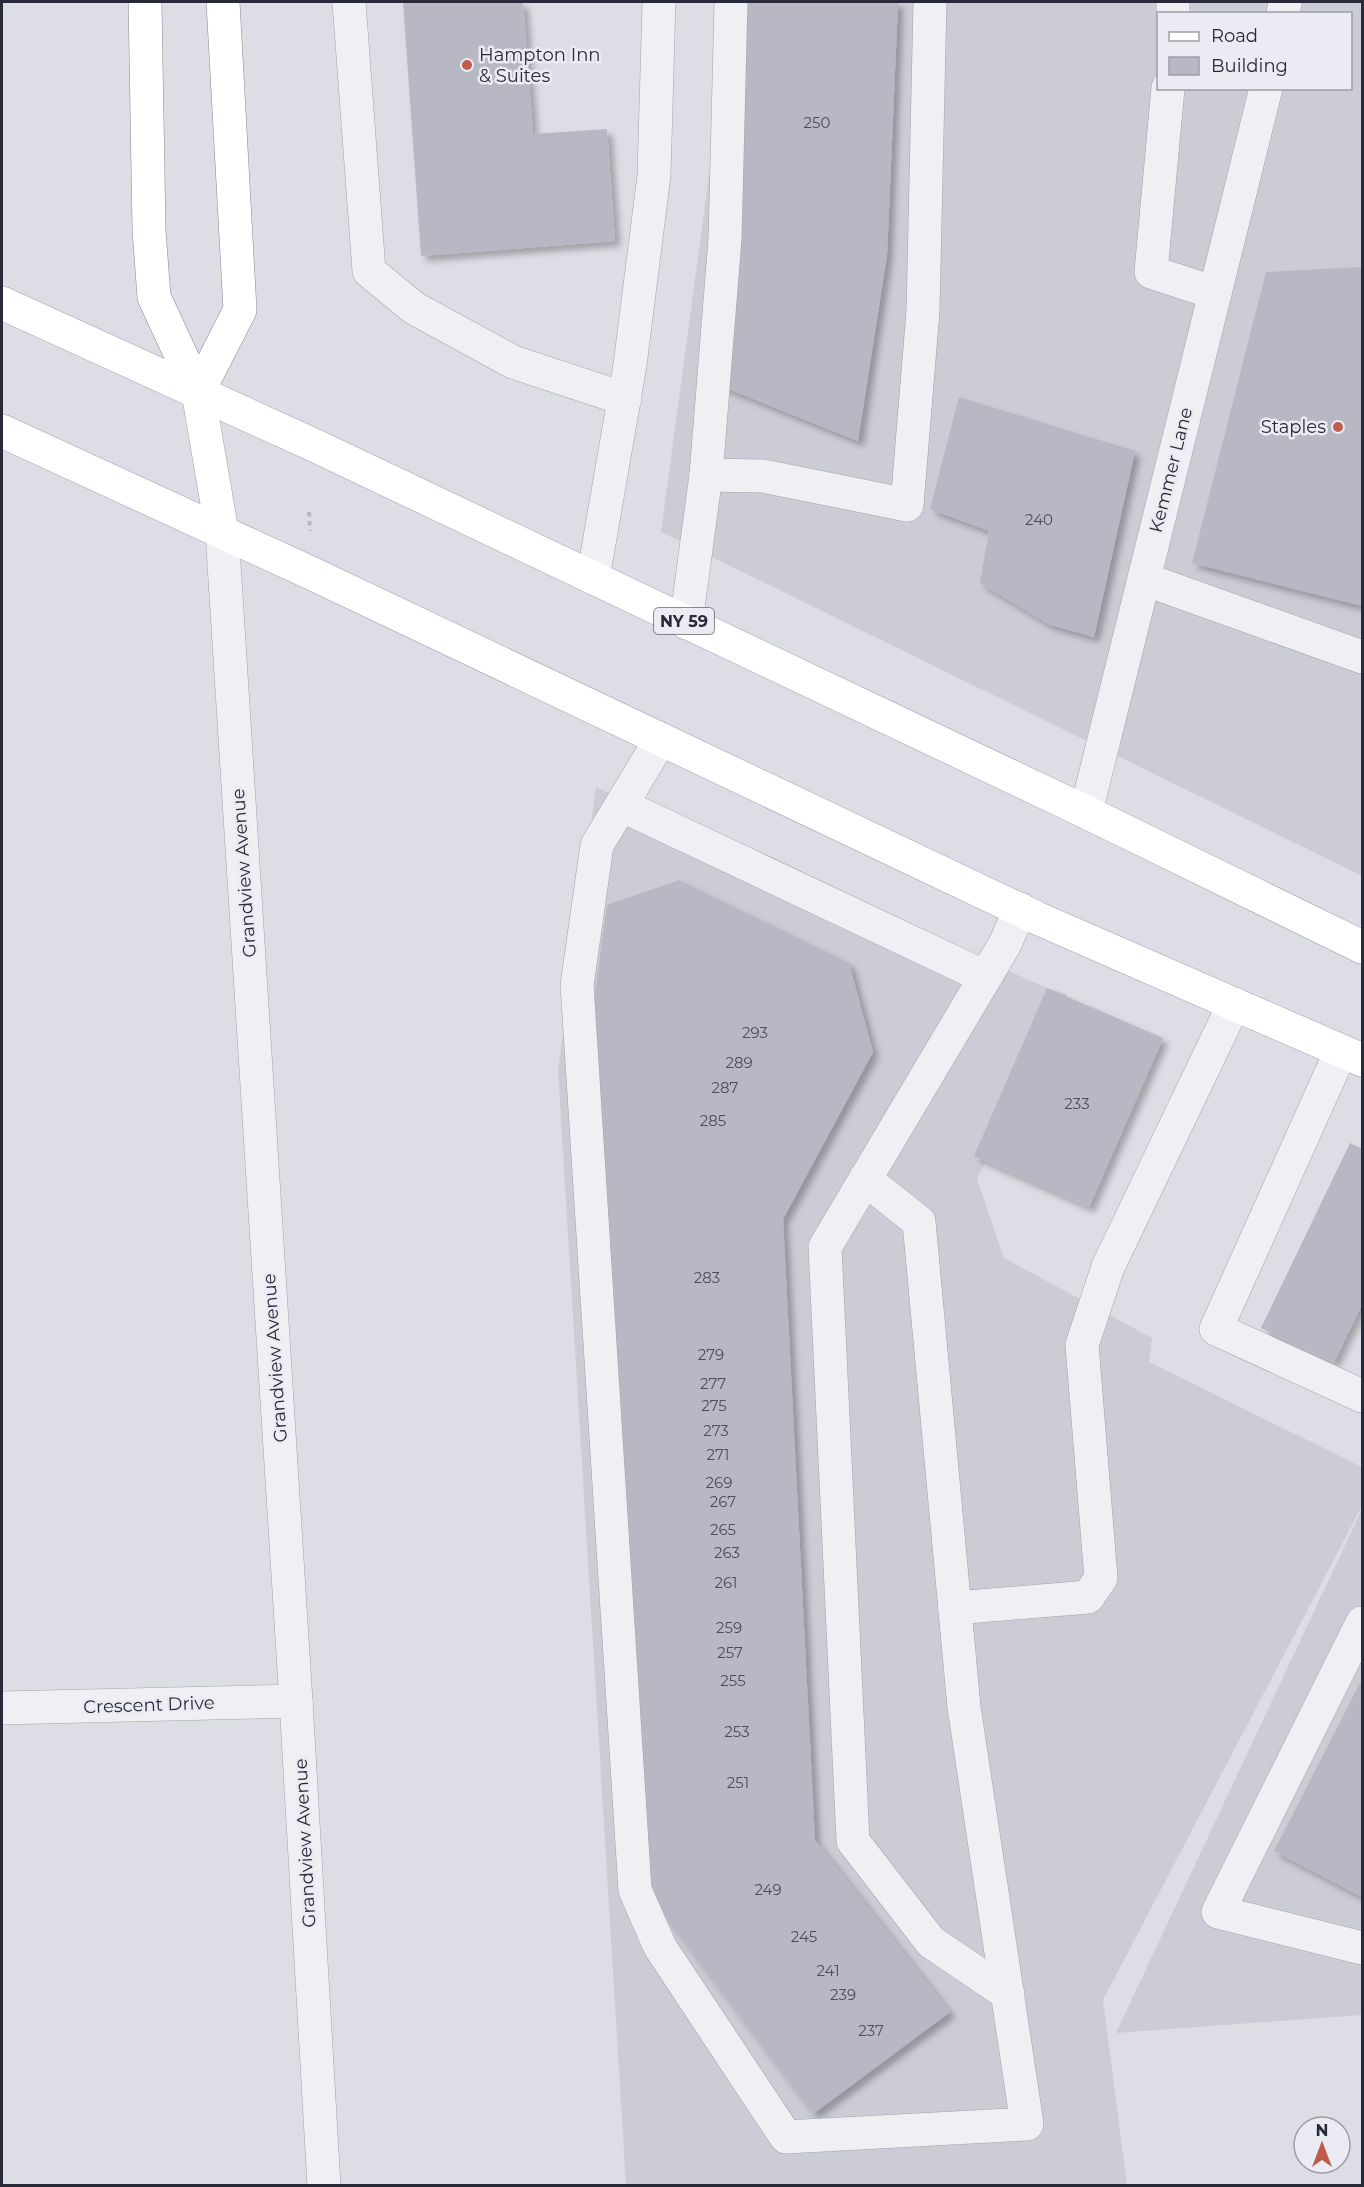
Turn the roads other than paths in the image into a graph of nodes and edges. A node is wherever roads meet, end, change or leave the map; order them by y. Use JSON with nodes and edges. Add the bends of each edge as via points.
{"nodes":[{"id":1,"x":146,"y":2,"type":"edge"},
{"id":2,"x":223,"y":2,"type":"edge"},
{"id":3,"x":349,"y":2,"type":"edge"},
{"id":4,"x":659,"y":2,"type":"edge"},
{"id":5,"x":730,"y":2,"type":"edge"},
{"id":6,"x":930,"y":2,"type":"edge"},
{"id":7,"x":1168,"y":90,"type":"edge"},
{"id":8,"x":1266,"y":90,"type":"edge"},
{"id":9,"x":1215,"y":293,"type":"junction"},
{"id":10,"x":2,"y":303,"type":"edge"},
{"id":11,"x":198,"y":392,"type":"junction"},
{"id":12,"x":624,"y":399,"type":"junction"},
{"id":13,"x":2,"y":431,"type":"edge"},
{"id":14,"x":706,"y":475,"type":"junction"},
{"id":15,"x":222,"y":532,"type":"junction"},
{"id":16,"x":593,"y":578,"type":"junction"},
{"id":17,"x":1144,"y":579,"type":"junction"},
{"id":18,"x":686,"y":623,"type":"junction"},
{"id":19,"x":1362,"y":657,"type":"edge"},
{"id":20,"x":661,"y":739,"type":"junction"},
{"id":21,"x":621,"y":806,"type":"junction"},
{"id":22,"x":1086,"y":812,"type":"junction"},
{"id":23,"x":1020,"y":909,"type":"junction"},
{"id":24,"x":1362,"y":947,"type":"edge"},
{"id":25,"x":985,"y":977,"type":"junction"},
{"id":26,"x":1234,"y":1004,"type":"junction"},
{"id":27,"x":1352,"y":1056,"type":"edge"},
{"id":28,"x":865,"y":1179,"type":"junction"},
{"id":29,"x":1362,"y":1396,"type":"edge"},
{"id":30,"x":955,"y":1608,"type":"junction"},
{"id":31,"x":1362,"y":1623,"type":"edge"},
{"id":32,"x":296,"y":1701,"type":"junction"},
{"id":33,"x":2,"y":1708,"type":"edge"},
{"id":34,"x":1362,"y":1948,"type":"edge"},
{"id":35,"x":1008,"y":1994,"type":"junction"},
{"id":36,"x":324,"y":2186,"type":"edge"}],
"edges":[{"from":1,"to":11,"type":"main road","via":[[149,230],[154,297]]},
{"from":2,"to":11,"type":"main road","via":[[240,310]]},
{"from":3,"to":12,"type":"street","via":[[369,271],[414,308],[513,362]]},
{"from":4,"to":12,"type":"street","via":[[654,175]]},
{"from":5,"to":14,"type":"street","via":[[724,239]]},
{"from":6,"to":14,"type":"street","via":[[922,311],[907,505],[763,476]]},
{"from":7,"to":9,"type":"street","via":[[1151,272]]},
{"from":8,"to":9,"type":"street","name":"Kemmer Lane"},
{"from":9,"to":17,"type":"street","name":"Kemmer Lane"},
{"from":10,"to":11,"type":"main road","number":"NY 59"},
{"from":11,"to":15,"type":"main road"},
{"from":11,"to":16,"type":"main road","number":"NY 59"},
{"from":12,"to":16,"type":"street"},
{"from":13,"to":15,"type":"main road"},
{"from":14,"to":18,"type":"street"},
{"from":15,"to":20,"type":"main road"},
{"from":15,"to":32,"type":"street","name":"Grandview Avenue"},
{"from":16,"to":18,"type":"main road","number":"NY 59"},
{"from":17,"to":19,"type":"street"},
{"from":17,"to":22,"type":"street","name":"Kemmer Lane"},
{"from":18,"to":22,"type":"main road","number":"NY 59"},
{"from":20,"to":21,"type":"street"},
{"from":20,"to":23,"type":"main road"},
{"from":21,"to":25,"type":"street"},
{"from":21,"to":35,"type":"street","via":[[597,844],[577,985],[635,1890],[660,1947],[786,2137],[1027,2124]]},
{"from":22,"to":24,"type":"main road","number":"NY 59"},
{"from":23,"to":25,"type":"street"},
{"from":23,"to":26,"type":"main road"},
{"from":25,"to":28,"type":"street"},
{"from":26,"to":27,"type":"main road"},
{"from":26,"to":30,"type":"street","via":[[1108,1267],[1082,1345],[1101,1578],[1088,1597]]},
{"from":27,"to":29,"type":"street","via":[[1216,1329]]},
{"from":28,"to":30,"type":"street","via":[[919,1222]]},
{"from":28,"to":35,"type":"street","via":[[825,1247],[853,1841],[931,1942]]},
{"from":30,"to":35,"type":"street","via":[[964,1707]]},
{"from":31,"to":34,"type":"street","via":[[1218,1912]]},
{"from":32,"to":33,"type":"street","name":"Crescent Drive"},
{"from":32,"to":36,"type":"street","name":"Grandview Avenue"}]}
